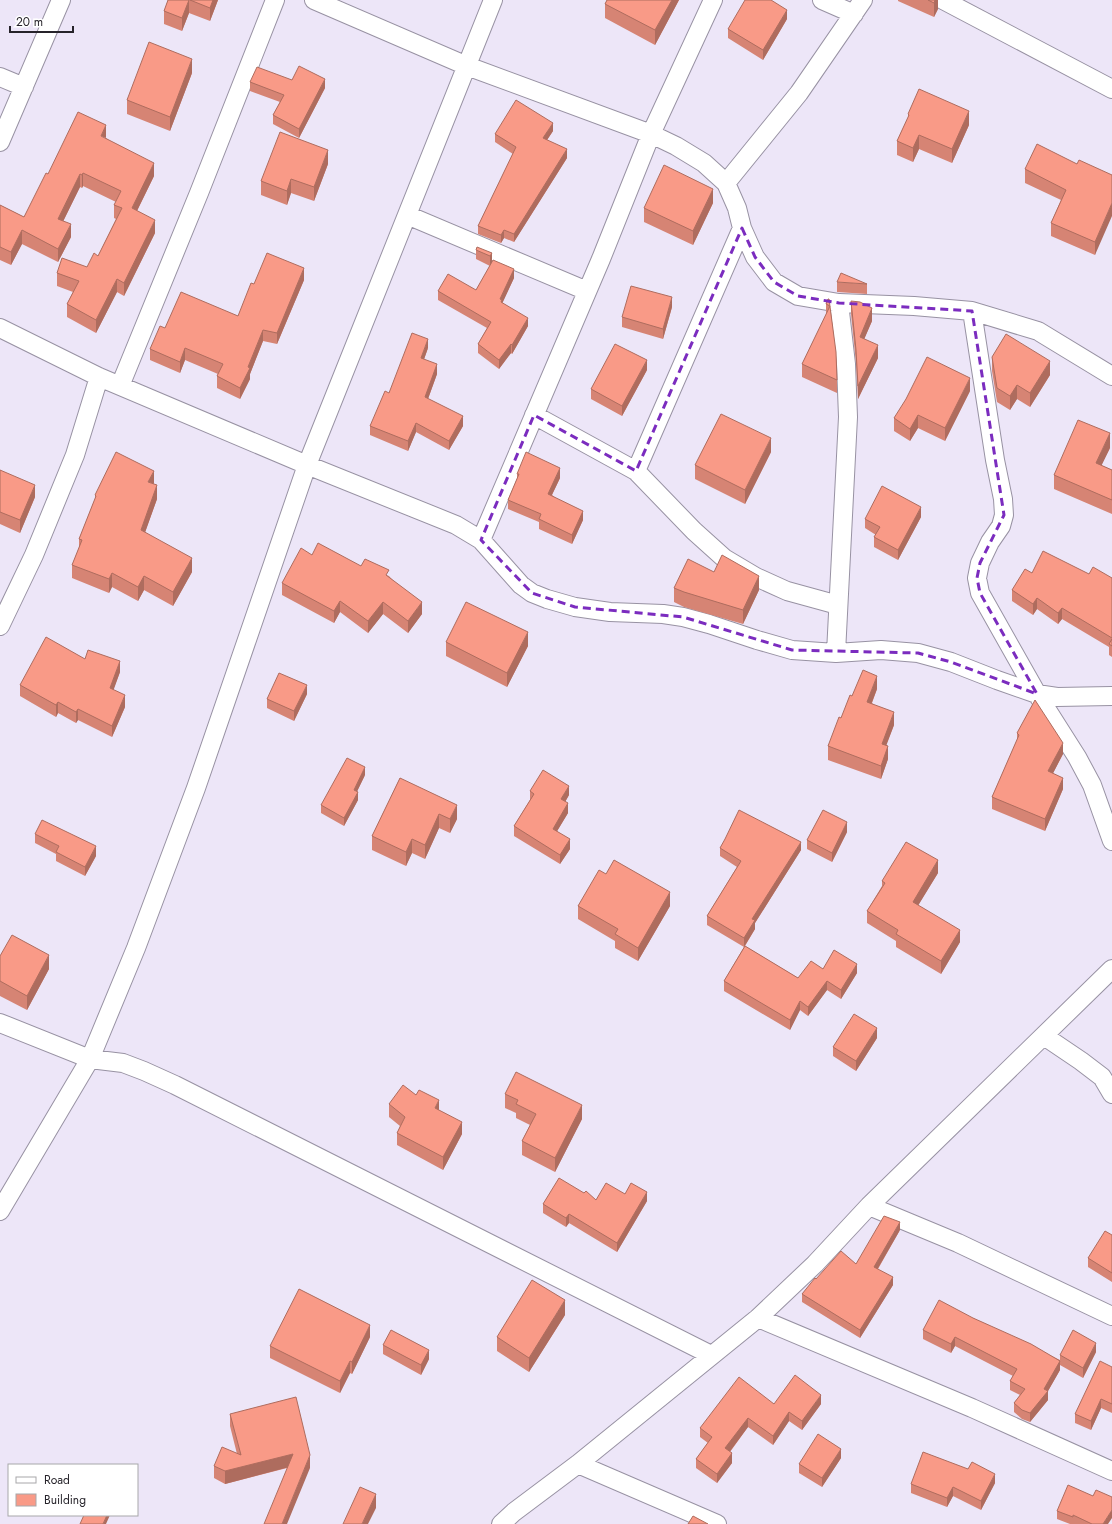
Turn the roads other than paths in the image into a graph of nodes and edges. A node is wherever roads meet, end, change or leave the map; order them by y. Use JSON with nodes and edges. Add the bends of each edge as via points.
{"nodes":[{"id":1,"x":61,"y":0,"type":"edge"},
{"id":2,"x":275,"y":0,"type":"edge"},
{"id":3,"x":314,"y":0,"type":"edge"},
{"id":4,"x":493,"y":0,"type":"edge"},
{"id":5,"x":713,"y":0,"type":"edge"},
{"id":6,"x":822,"y":0,"type":"edge"},
{"id":7,"x":943,"y":0,"type":"edge"},
{"id":8,"x":859,"y":7,"type":"edge"},
{"id":9,"x":467,"y":66,"type":"junction"},
{"id":10,"x":0,"y":77,"type":"edge"},
{"id":11,"x":24,"y":87,"type":"junction"},
{"id":12,"x":1112,"y":89,"type":"edge"},
{"id":13,"x":651,"y":134,"type":"junction"},
{"id":14,"x":0,"y":142,"type":"edge"},
{"id":15,"x":726,"y":183,"type":"junction"},
{"id":16,"x":407,"y":215,"type":"junction"},
{"id":17,"x":742,"y":228,"type":"junction"},
{"id":18,"x":587,"y":291,"type":"junction"},
{"id":19,"x":839,"y":303,"type":"junction"},
{"id":20,"x":972,"y":311,"type":"junction"},
{"id":21,"x":0,"y":328,"type":"edge"},
{"id":22,"x":1112,"y":376,"type":"edge"},
{"id":23,"x":99,"y":377,"type":"junction"},
{"id":24,"x":120,"y":386,"type":"junction"},
{"id":25,"x":534,"y":415,"type":"junction"},
{"id":26,"x":307,"y":465,"type":"junction"},
{"id":27,"x":636,"y":471,"type":"junction"},
{"id":28,"x":481,"y":540,"type":"junction"},
{"id":29,"x":838,"y":605,"type":"junction"},
{"id":30,"x":0,"y":626,"type":"edge"},
{"id":31,"x":836,"y":653,"type":"junction"},
{"id":32,"x":1037,"y":694,"type":"junction"},
{"id":33,"x":1112,"y":696,"type":"edge"},
{"id":34,"x":1112,"y":841,"type":"edge"},
{"id":35,"x":1112,"y":970,"type":"edge"},
{"id":36,"x":0,"y":1023,"type":"edge"},
{"id":37,"x":1044,"y":1036,"type":"junction"},
{"id":38,"x":90,"y":1059,"type":"junction"},
{"id":39,"x":1112,"y":1094,"type":"edge"},
{"id":40,"x":869,"y":1206,"type":"junction"},
{"id":41,"x":0,"y":1211,"type":"edge"},
{"id":42,"x":1112,"y":1316,"type":"edge"},
{"id":43,"x":758,"y":1318,"type":"junction"},
{"id":44,"x":712,"y":1355,"type":"junction"},
{"id":45,"x":578,"y":1464,"type":"junction"},
{"id":46,"x":1112,"y":1471,"type":"edge"},
{"id":47,"x":502,"y":1524,"type":"edge"},
{"id":48,"x":717,"y":1524,"type":"edge"}],
"edges":[{"from":1,"to":11,"type":"street"},
{"from":2,"to":24,"type":"street","via":[[200,193]]},
{"from":3,"to":9,"type":"street"},
{"from":4,"to":9,"type":"street"},
{"from":5,"to":13,"type":"street"},
{"from":6,"to":8,"type":"street"},
{"from":7,"to":12,"type":"street"},
{"from":8,"to":15,"type":"street","via":[[799,93]]},
{"from":9,"to":13,"type":"street"},
{"from":9,"to":16,"type":"street"},
{"from":10,"to":11,"type":"street"},
{"from":11,"to":14,"type":"street"},
{"from":13,"to":15,"type":"street","via":[[704,163]]},
{"from":13,"to":18,"type":"street"},
{"from":15,"to":17,"type":"street"},
{"from":16,"to":18,"type":"street"},
{"from":16,"to":26,"type":"street"},
{"from":17,"to":19,"type":"street","via":[[755,257],[774,282],[798,296]]},
{"from":17,"to":27,"type":"street"},
{"from":18,"to":25,"type":"street"},
{"from":19,"to":20,"type":"street"},
{"from":19,"to":29,"type":"street","via":[[846,364],[848,417]]},
{"from":20,"to":22,"type":"street","via":[[1038,331]]},
{"from":20,"to":32,"type":"street","via":[[1004,515],[1001,526],[980,564],[977,578],[980,593]]},
{"from":21,"to":23,"type":"street"},
{"from":23,"to":24,"type":"street"},
{"from":23,"to":30,"type":"street","via":[[75,456],[34,555]]},
{"from":24,"to":26,"type":"street"},
{"from":25,"to":27,"type":"street"},
{"from":25,"to":28,"type":"street"},
{"from":26,"to":28,"type":"street","via":[[456,525]]},
{"from":26,"to":38,"type":"street","via":[[196,788],[136,948]]},
{"from":27,"to":29,"type":"street","via":[[724,558],[787,591]]},
{"from":28,"to":31,"type":"street","via":[[521,585],[547,599],[575,607],[610,612],[683,617],[792,650]]},
{"from":29,"to":31,"type":"street"},
{"from":31,"to":32,"type":"street","via":[[881,650],[918,653],[951,662]]},
{"from":32,"to":33,"type":"street","via":[[1057,697]]},
{"from":32,"to":34,"type":"street","via":[[1092,785]]},
{"from":35,"to":37,"type":"street"},
{"from":36,"to":38,"type":"street"},
{"from":37,"to":39,"type":"street","via":[[1102,1077]]},
{"from":37,"to":40,"type":"street"},
{"from":38,"to":41,"type":"street"},
{"from":38,"to":44,"type":"street","via":[[123,1063],[175,1085]]},
{"from":40,"to":42,"type":"street","via":[[958,1244]]},
{"from":40,"to":43,"type":"street","via":[[815,1264]]},
{"from":43,"to":44,"type":"street"},
{"from":43,"to":46,"type":"street","via":[[972,1408]]},
{"from":44,"to":45,"type":"street"},
{"from":45,"to":47,"type":"street"},
{"from":45,"to":48,"type":"street"}]}
